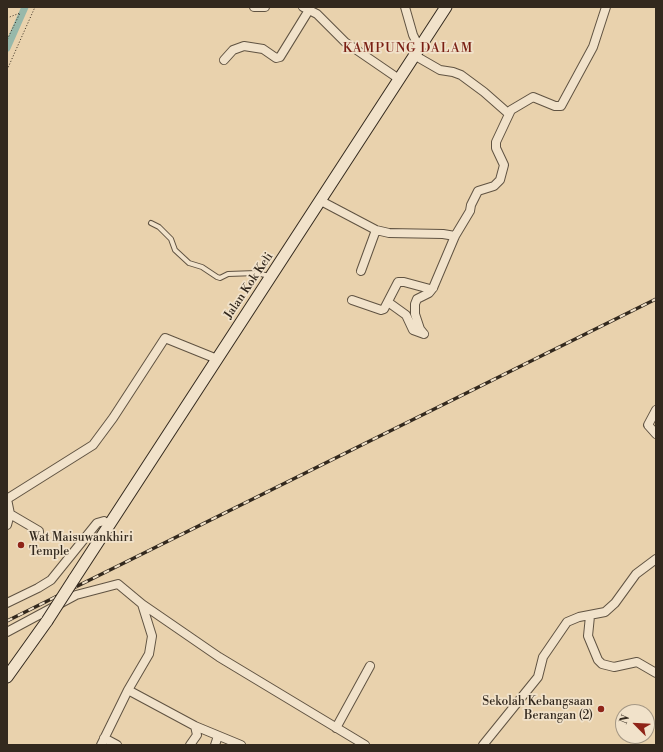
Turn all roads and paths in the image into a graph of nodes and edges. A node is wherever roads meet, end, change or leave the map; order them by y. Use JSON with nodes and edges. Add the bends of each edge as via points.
{"nodes":[{"id":1,"x":35,"y":7,"type":"edge"},
{"id":2,"x":254,"y":7,"type":"edge"},
{"id":3,"x":265,"y":7,"type":"edge"},
{"id":4,"x":404,"y":7,"type":"edge"},
{"id":5,"x":446,"y":7,"type":"edge"},
{"id":6,"x":606,"y":7,"type":"edge"},
{"id":7,"x":306,"y":8,"type":"edge"},
{"id":8,"x":7,"y":18,"type":"edge"},
{"id":9,"x":7,"y":40,"type":"edge"},
{"id":10,"x":417,"y":51,"type":"junction"},
{"id":11,"x":224,"y":60,"type":"dead end"},
{"id":12,"x":7,"y":70,"type":"edge"},
{"id":13,"x":399,"y":79,"type":"junction"},
{"id":14,"x":509,"y":114,"type":"junction"},
{"id":15,"x":320,"y":201,"type":"junction"},
{"id":16,"x":151,"y":223,"type":"dead end"},
{"id":17,"x":376,"y":230,"type":"junction"},
{"id":18,"x":455,"y":236,"type":"junction"},
{"id":19,"x":361,"y":271,"type":"dead end"},
{"id":20,"x":271,"y":277,"type":"junction"},
{"id":21,"x":433,"y":288,"type":"junction"},
{"id":22,"x":352,"y":300,"type":"dead end"},
{"id":23,"x":388,"y":302,"type":"junction"},
{"id":24,"x":217,"y":358,"type":"junction"},
{"id":25,"x":656,"y":410,"type":"edge"},
{"id":26,"x":656,"y":434,"type":"edge"},
{"id":27,"x":7,"y":499,"type":"edge"},
{"id":28,"x":10,"y":514,"type":"junction"},
{"id":29,"x":7,"y":525,"type":"edge"},
{"id":30,"x":109,"y":525,"type":"junction"},
{"id":31,"x":39,"y":535,"type":"dead end"},
{"id":32,"x":656,"y":559,"type":"edge"},
{"id":33,"x":7,"y":603,"type":"edge"},
{"id":34,"x":142,"y":604,"type":"junction"},
{"id":35,"x":590,"y":616,"type":"junction"},
{"id":36,"x":7,"y":632,"type":"edge"},
{"id":37,"x":370,"y":666,"type":"dead end"},
{"id":38,"x":656,"y":673,"type":"edge"},
{"id":39,"x":7,"y":677,"type":"edge"},
{"id":40,"x":128,"y":690,"type":"junction"},
{"id":41,"x":195,"y":726,"type":"junction"},
{"id":42,"x":336,"y":728,"type":"junction"},
{"id":43,"x":206,"y":731,"type":"junction"},
{"id":44,"x":197,"y":735,"type":"junction"},
{"id":45,"x":218,"y":736,"type":"junction"},
{"id":46,"x":102,"y":742,"type":"edge"},
{"id":47,"x":117,"y":745,"type":"edge"},
{"id":48,"x":190,"y":745,"type":"edge"},
{"id":49,"x":215,"y":745,"type":"edge"},
{"id":50,"x":241,"y":745,"type":"edge"},
{"id":51,"x":362,"y":745,"type":"edge"},
{"id":52,"x":483,"y":745,"type":"edge"}],
"edges":[{"from":1,"to":12,"type":"path"},
{"from":2,"to":3,"type":"street"},
{"from":4,"to":10,"type":"street"},
{"from":5,"to":10,"type":"street","name":"Jalan Kok Keli"},
{"from":6,"to":14,"type":"street","via":[[593,47],[561,106],[533,97],[514,107]]},
{"from":7,"to":11,"type":"street","via":[[280,57],[276,58],[263,50],[244,46],[233,50]]},
{"from":7,"to":13,"type":"street","via":[[322,18],[345,42]]},
{"from":8,"to":9,"type":"path","via":[[20,12]]},
{"from":10,"to":13,"type":"street","name":"Jalan Kok Keli"},
{"from":10,"to":14,"type":"street","via":[[440,70],[461,75]]},
{"from":13,"to":15,"type":"street","name":"Jalan Kok Keli"},
{"from":14,"to":18,"type":"street","via":[[496,142],[504,165],[500,180],[494,186],[478,191]]},
{"from":15,"to":17,"type":"street"},
{"from":15,"to":20,"type":"street","name":"Jalan Kok Keli"},
{"from":16,"to":20,"type":"lane","via":[[172,240],[175,250],[189,263],[217,277],[256,273]]},
{"from":17,"to":18,"type":"street","via":[[389,233]]},
{"from":17,"to":19,"type":"street"},
{"from":18,"to":21,"type":"street"},
{"from":20,"to":24,"type":"street","name":"Jalan Kok Keli"},
{"from":21,"to":23,"type":"street","via":[[398,282]]},
{"from":21,"to":23,"type":"street","via":[[414,304],[415,314],[424,334],[413,330],[406,315]]},
{"from":22,"to":23,"type":"street","via":[[381,310]]},
{"from":24,"to":27,"type":"street","via":[[165,338],[93,445]]},
{"from":24,"to":30,"type":"street","name":"Jalan Kok Keli"},
{"from":25,"to":26,"type":"street","via":[[648,425]]},
{"from":27,"to":28,"type":"street"},
{"from":28,"to":29,"type":"street"},
{"from":28,"to":31,"type":"street","via":[[39,531]]},
{"from":30,"to":33,"type":"street","via":[[104,521],[98,523],[51,580]]},
{"from":30,"to":39,"type":"street","name":"Jalan Kok Keli","bridge":true,"via":[[47,621]]},
{"from":32,"to":35,"type":"street","via":[[636,574],[610,607],[604,612]]},
{"from":34,"to":36,"type":"street","via":[[115,584],[76,596]]},
{"from":34,"to":40,"type":"street","via":[[152,636],[148,654]]},
{"from":34,"to":42,"type":"street","via":[[219,658]]},
{"from":35,"to":38,"type":"street","via":[[588,636],[602,664],[614,667],[637,662]]},
{"from":35,"to":52,"type":"street","via":[[567,622],[544,657],[538,677]]},
{"from":37,"to":42,"type":"street"},
{"from":40,"to":41,"type":"street"},
{"from":40,"to":46,"type":"street"},
{"from":41,"to":43,"type":"street"},
{"from":41,"to":44,"type":"street"},
{"from":42,"to":51,"type":"street"},
{"from":43,"to":44,"type":"street"},
{"from":43,"to":45,"type":"street"},
{"from":44,"to":48,"type":"street"},
{"from":45,"to":49,"type":"street"},
{"from":45,"to":50,"type":"street"},
{"from":46,"to":47,"type":"street"}]}
